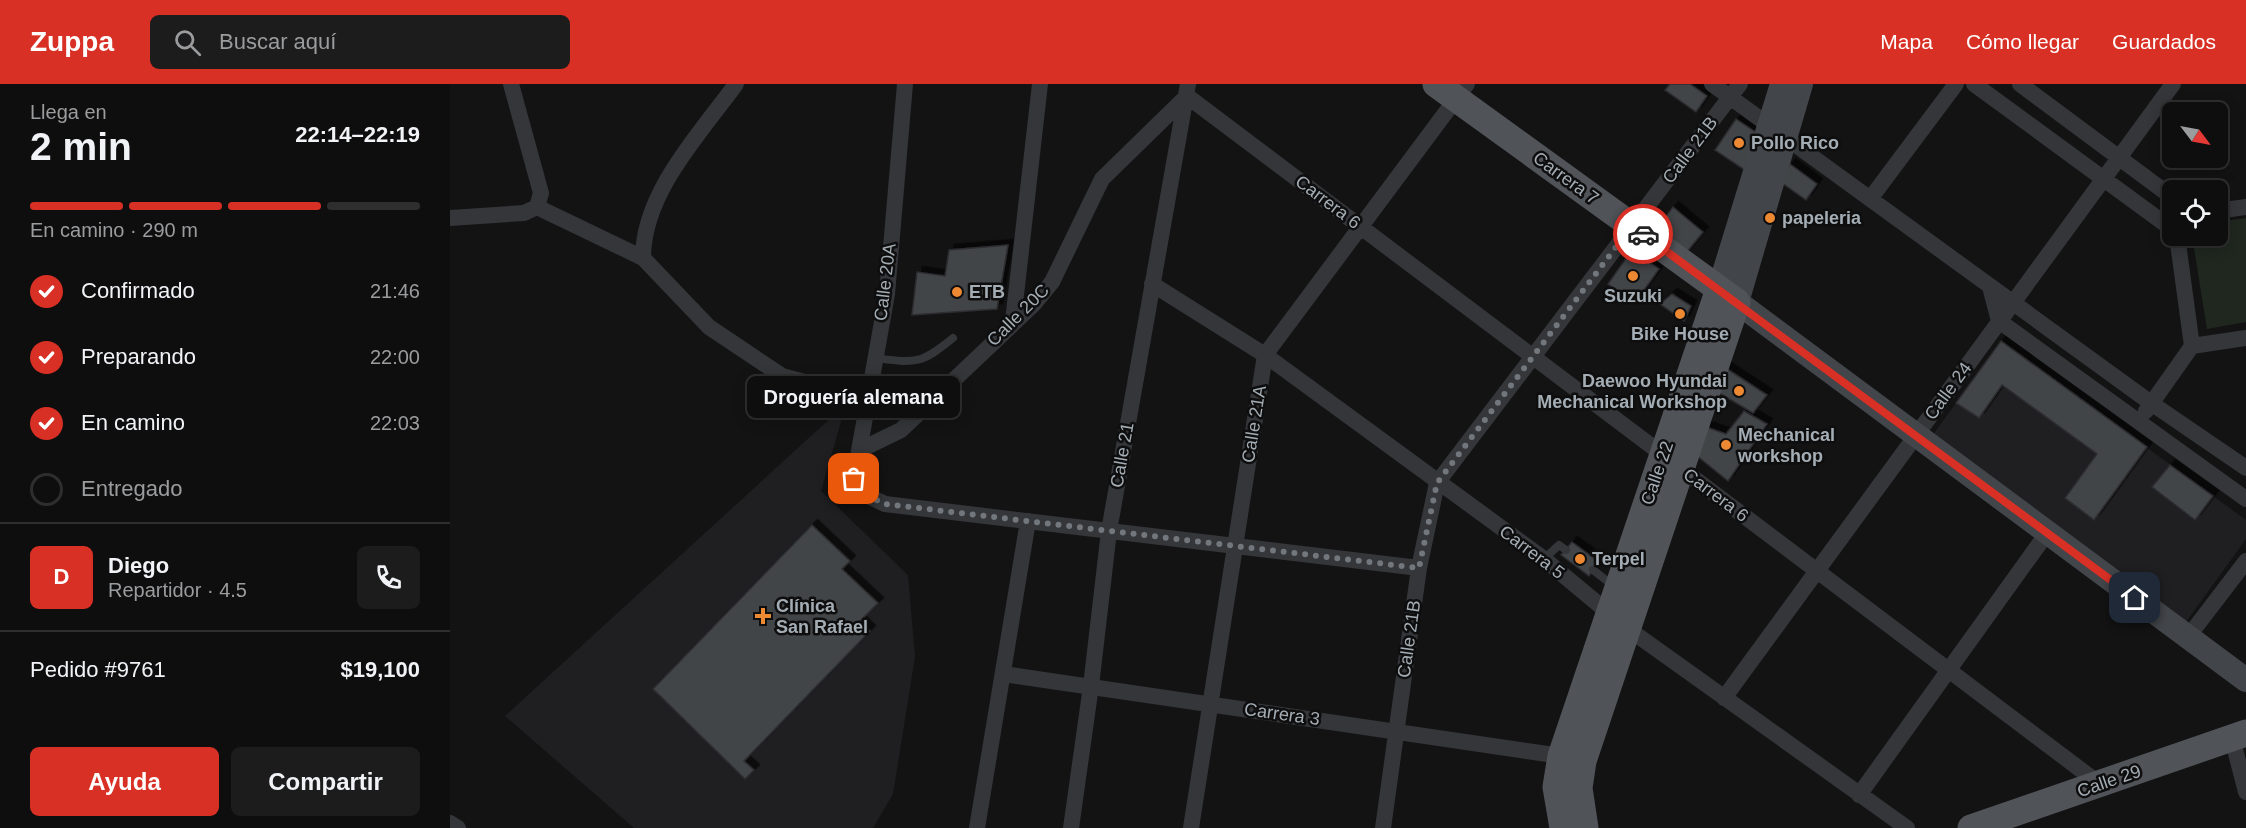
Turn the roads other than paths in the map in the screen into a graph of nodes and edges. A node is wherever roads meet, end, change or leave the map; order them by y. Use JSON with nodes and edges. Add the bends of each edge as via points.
{"nodes":[{"id":1,"x":511,"y":84,"type":"edge"},
{"id":2,"x":736,"y":84,"type":"edge"},
{"id":3,"x":906,"y":84,"type":"edge"},
{"id":4,"x":1040,"y":84,"type":"edge"},
{"id":5,"x":1712,"y":84,"type":"edge"},
{"id":6,"x":1782,"y":84,"type":"edge"},
{"id":7,"x":1801,"y":84,"type":"edge"},
{"id":8,"x":1956,"y":84,"type":"edge"},
{"id":9,"x":1974,"y":84,"type":"edge"},
{"id":10,"x":2020,"y":84,"type":"edge"},
{"id":11,"x":2173,"y":84,"type":"edge"},
{"id":12,"x":1453,"y":89,"type":"edge"},
{"id":13,"x":1188,"y":90,"type":"edge"},
{"id":14,"x":1735,"y":90,"type":"edge"},
{"id":15,"x":1777,"y":131,"type":"junction"},
{"id":16,"x":2120,"y":157,"type":"junction"},
{"id":17,"x":2103,"y":180,"type":"junction"},
{"id":18,"x":2162,"y":189,"type":"edge"},
{"id":19,"x":1870,"y":199,"type":"junction"},
{"id":20,"x":537,"y":207,"type":"junction"},
{"id":21,"x":2246,"y":207,"type":"edge"},
{"id":22,"x":2228,"y":209,"type":"edge"},
{"id":23,"x":451,"y":214,"type":"edge"},
{"id":24,"x":2162,"y":222,"type":"edge"},
{"id":25,"x":1632,"y":226,"type":"junction"},
{"id":26,"x":1360,"y":227,"type":"junction"},
{"id":27,"x":2178,"y":246,"type":"edge"},
{"id":28,"x":643,"y":258,"type":"junction"},
{"id":29,"x":1152,"y":284,"type":"junction"},
{"id":30,"x":1990,"y":287,"type":"junction"},
{"id":31,"x":1728,"y":296,"type":"junction"},
{"id":32,"x":2014,"y":302,"type":"junction"},
{"id":33,"x":1013,"y":321,"type":"junction"},
{"id":34,"x":1999,"y":321,"type":"junction"},
{"id":35,"x":953,"y":338,"type":"dead end"},
{"id":36,"x":2246,"y":338,"type":"edge"},
{"id":37,"x":2192,"y":346,"type":"junction"},
{"id":38,"x":1265,"y":355,"type":"junction"},
{"id":39,"x":1534,"y":356,"type":"junction"},
{"id":40,"x":874,"y":358,"type":"junction"},
{"id":41,"x":868,"y":391,"type":"junction"},
{"id":42,"x":2151,"y":403,"type":"junction"},
{"id":43,"x":2138,"y":423,"type":"junction"},
{"id":44,"x":1916,"y":435,"type":"junction"},
{"id":45,"x":860,"y":450,"type":"junction"},
{"id":46,"x":1672,"y":462,"type":"junction"},
{"id":47,"x":2246,"y":468,"type":"edge"},
{"id":48,"x":1437,"y":483,"type":"junction"},
{"id":49,"x":2246,"y":499,"type":"edge"},
{"id":50,"x":1028,"y":521,"type":"junction"},
{"id":51,"x":1109,"y":531,"type":"junction"},
{"id":52,"x":2047,"y":533,"type":"junction"},
{"id":53,"x":1235,"y":546,"type":"junction"},
{"id":54,"x":1566,"y":550,"type":"dead end"},
{"id":55,"x":1544,"y":559,"type":"junction"},
{"id":56,"x":2246,"y":561,"type":"edge"},
{"id":57,"x":1419,"y":568,"type":"junction"},
{"id":58,"x":1593,"y":570,"type":"dead end"},
{"id":59,"x":1817,"y":571,"type":"junction"},
{"id":60,"x":1617,"y":589,"type":"junction"},
{"id":61,"x":1618,"y":621,"type":"junction"},
{"id":62,"x":2188,"y":637,"type":"junction"},
{"id":63,"x":1948,"y":669,"type":"junction"},
{"id":64,"x":1003,"y":674,"type":"junction"},
{"id":65,"x":2246,"y":680,"type":"edge"},
{"id":66,"x":1091,"y":686,"type":"junction"},
{"id":67,"x":1724,"y":698,"type":"junction"},
{"id":68,"x":1210,"y":704,"type":"junction"},
{"id":69,"x":1396,"y":731,"type":"junction"},
{"id":70,"x":2239,"y":744,"type":"edge"},
{"id":71,"x":1561,"y":756,"type":"junction"},
{"id":72,"x":2101,"y":785,"type":"junction"},
{"id":73,"x":2246,"y":792,"type":"edge"},
{"id":74,"x":1859,"y":795,"type":"junction"},
{"id":75,"x":450,"y":823,"type":"edge"},
{"id":76,"x":458,"y":828,"type":"edge"},
{"id":77,"x":977,"y":828,"type":"edge"},
{"id":78,"x":1071,"y":828,"type":"edge"},
{"id":79,"x":1191,"y":828,"type":"edge"},
{"id":80,"x":1383,"y":828,"type":"edge"},
{"id":81,"x":1563,"y":828,"type":"edge"},
{"id":82,"x":1585,"y":828,"type":"edge"},
{"id":83,"x":1907,"y":828,"type":"edge"},
{"id":84,"x":1971,"y":828,"type":"edge"},
{"id":85,"x":2012,"y":828,"type":"edge"}],
"edges":[{"from":1,"to":20,"type":"street","via":[[541,193]]},
{"from":2,"to":28,"type":"street","via":[[677,167],[650,214],[643,238]]},
{"from":3,"to":40,"type":"street","name":"Calle 20A","via":[[887,294]]},
{"from":4,"to":33,"type":"street"},
{"from":5,"to":14,"type":"street"},
{"from":6,"to":15,"type":"street","name":"Calle 22"},
{"from":7,"to":15,"type":"street","name":"Calle 22"},
{"from":8,"to":19,"type":"street"},
{"from":9,"to":17,"type":"street"},
{"from":10,"to":16,"type":"street"},
{"from":11,"to":16,"type":"street","name":"Calle 24"},
{"from":12,"to":25,"type":"main road","name":"Carrera 7"},
{"from":12,"to":26,"type":"street","name":"Calle 21A"},
{"from":13,"to":26,"type":"street","name":"Carrera 6"},
{"from":13,"to":29,"type":"street","name":"Calle 21"},
{"from":13,"to":33,"type":"street","name":"Calle 20C","via":[[1102,179],[1052,282]]},
{"from":14,"to":15,"type":"street"},
{"from":14,"to":25,"type":"street","name":"Calle 21B"},
{"from":15,"to":19,"type":"street"},
{"from":15,"to":31,"type":"street","name":"Calle 22"},
{"from":16,"to":17,"type":"street","name":"Calle 24"},
{"from":16,"to":18,"type":"street"},
{"from":17,"to":24,"type":"street"},
{"from":17,"to":32,"type":"street","name":"Calle 24"},
{"from":19,"to":30,"type":"street"},
{"from":20,"to":23,"type":"street","via":[[524,213]]},
{"from":20,"to":28,"type":"street"},
{"from":21,"to":22,"type":"street"},
{"from":25,"to":31,"type":"main road","name":"Carrera 7"},
{"from":25,"to":39,"type":"street","name":"Calle 21B"},
{"from":26,"to":38,"type":"street","name":"Calle 21A"},
{"from":26,"to":39,"type":"street","name":"Carrera 6"},
{"from":27,"to":37,"type":"street"},
{"from":28,"to":41,"type":"street","via":[[709,327],[782,376],[827,388]]},
{"from":29,"to":38,"type":"street","name":"Carrera 5"},
{"from":29,"to":51,"type":"street","name":"Calle 21"},
{"from":30,"to":32,"type":"street"},
{"from":30,"to":34,"type":"street"},
{"from":31,"to":44,"type":"street","name":"Carrera 7"},
{"from":31,"to":46,"type":"main road","name":"Calle 22"},
{"from":32,"to":34,"type":"street","name":"Calle 24"},
{"from":32,"to":42,"type":"street"},
{"from":33,"to":45,"type":"street","name":"Calle 20C","via":[[901,430]]},
{"from":34,"to":43,"type":"street"},
{"from":34,"to":44,"type":"street","name":"Calle 24"},
{"from":35,"to":40,"type":"lane","via":[[932,355],[913,363]]},
{"from":36,"to":37,"type":"street"},
{"from":37,"to":42,"type":"street"},
{"from":38,"to":48,"type":"street","name":"Carrera 5"},
{"from":38,"to":53,"type":"street","name":"Calle 21A"},
{"from":39,"to":46,"type":"street","name":"Carrera 6"},
{"from":39,"to":48,"type":"street","name":"Calle 21B"},
{"from":40,"to":41,"type":"street","name":"Calle 20A"},
{"from":41,"to":45,"type":"street","name":"Calle 20A"},
{"from":42,"to":43,"type":"street"},
{"from":42,"to":47,"type":"street"},
{"from":43,"to":49,"type":"street"},
{"from":44,"to":52,"type":"street","name":"Carrera 7"},
{"from":44,"to":59,"type":"street","name":"Calle 24"},
{"from":45,"to":50,"type":"street","name":"Calle 20A","via":[[854,479],[864,494],[885,504]]},
{"from":46,"to":59,"type":"street","name":"Carrera 6"},
{"from":46,"to":60,"type":"main road","name":"Calle 22"},
{"from":46,"to":61,"type":"main road","name":"Calle 22"},
{"from":48,"to":55,"type":"street","name":"Carrera 5"},
{"from":48,"to":57,"type":"street","name":"Calle 21B"},
{"from":50,"to":51,"type":"street"},
{"from":50,"to":64,"type":"street"},
{"from":51,"to":53,"type":"street"},
{"from":51,"to":66,"type":"street","name":"Calle 21"},
{"from":52,"to":62,"type":"street","name":"Carrera 7"},
{"from":52,"to":63,"type":"street"},
{"from":53,"to":57,"type":"street"},
{"from":53,"to":68,"type":"street","name":"Calle 21A"},
{"from":54,"to":55,"type":"lane","via":[[1559,545]]},
{"from":55,"to":61,"type":"street","name":"Carrera 5"},
{"from":56,"to":62,"type":"street"},
{"from":57,"to":69,"type":"street","name":"Calle 21B"},
{"from":58,"to":60,"type":"lane"},
{"from":59,"to":63,"type":"street","name":"Carrera 6"},
{"from":59,"to":67,"type":"street","name":"Calle 24"},
{"from":60,"to":61,"type":"main road","name":"Calle 22"},
{"from":61,"to":67,"type":"street","name":"Carrera 5"},
{"from":61,"to":71,"type":"main road","name":"Calle 22"},
{"from":61,"to":82,"type":"main road","name":"Calle 22","via":[[1583,761],[1579,788]]},
{"from":62,"to":65,"type":"street","name":"Carrera 7"},
{"from":63,"to":72,"type":"street","name":"Carrera 6"},
{"from":63,"to":74,"type":"street"},
{"from":64,"to":66,"type":"street","name":"Carrera 3"},
{"from":64,"to":77,"type":"street"},
{"from":66,"to":68,"type":"street","name":"Carrera 3"},
{"from":66,"to":78,"type":"street","name":"Calle 21"},
{"from":67,"to":74,"type":"street","name":"Carrera 5"},
{"from":68,"to":69,"type":"street","name":"Carrera 3"},
{"from":68,"to":79,"type":"street","name":"Calle 21A"},
{"from":69,"to":71,"type":"street","name":"Carrera 3"},
{"from":69,"to":80,"type":"street","name":"Calle 21B"},
{"from":70,"to":72,"type":"main road","name":"Calle 29"},
{"from":70,"to":73,"type":"street"},
{"from":70,"to":85,"type":"main road","name":"Calle 29"},
{"from":71,"to":81,"type":"main road","name":"Calle 22","via":[[1556,787]]},
{"from":72,"to":84,"type":"main road","name":"Calle 29"},
{"from":74,"to":83,"type":"street","name":"Carrera 5"},
{"from":75,"to":76,"type":"street"}]}
